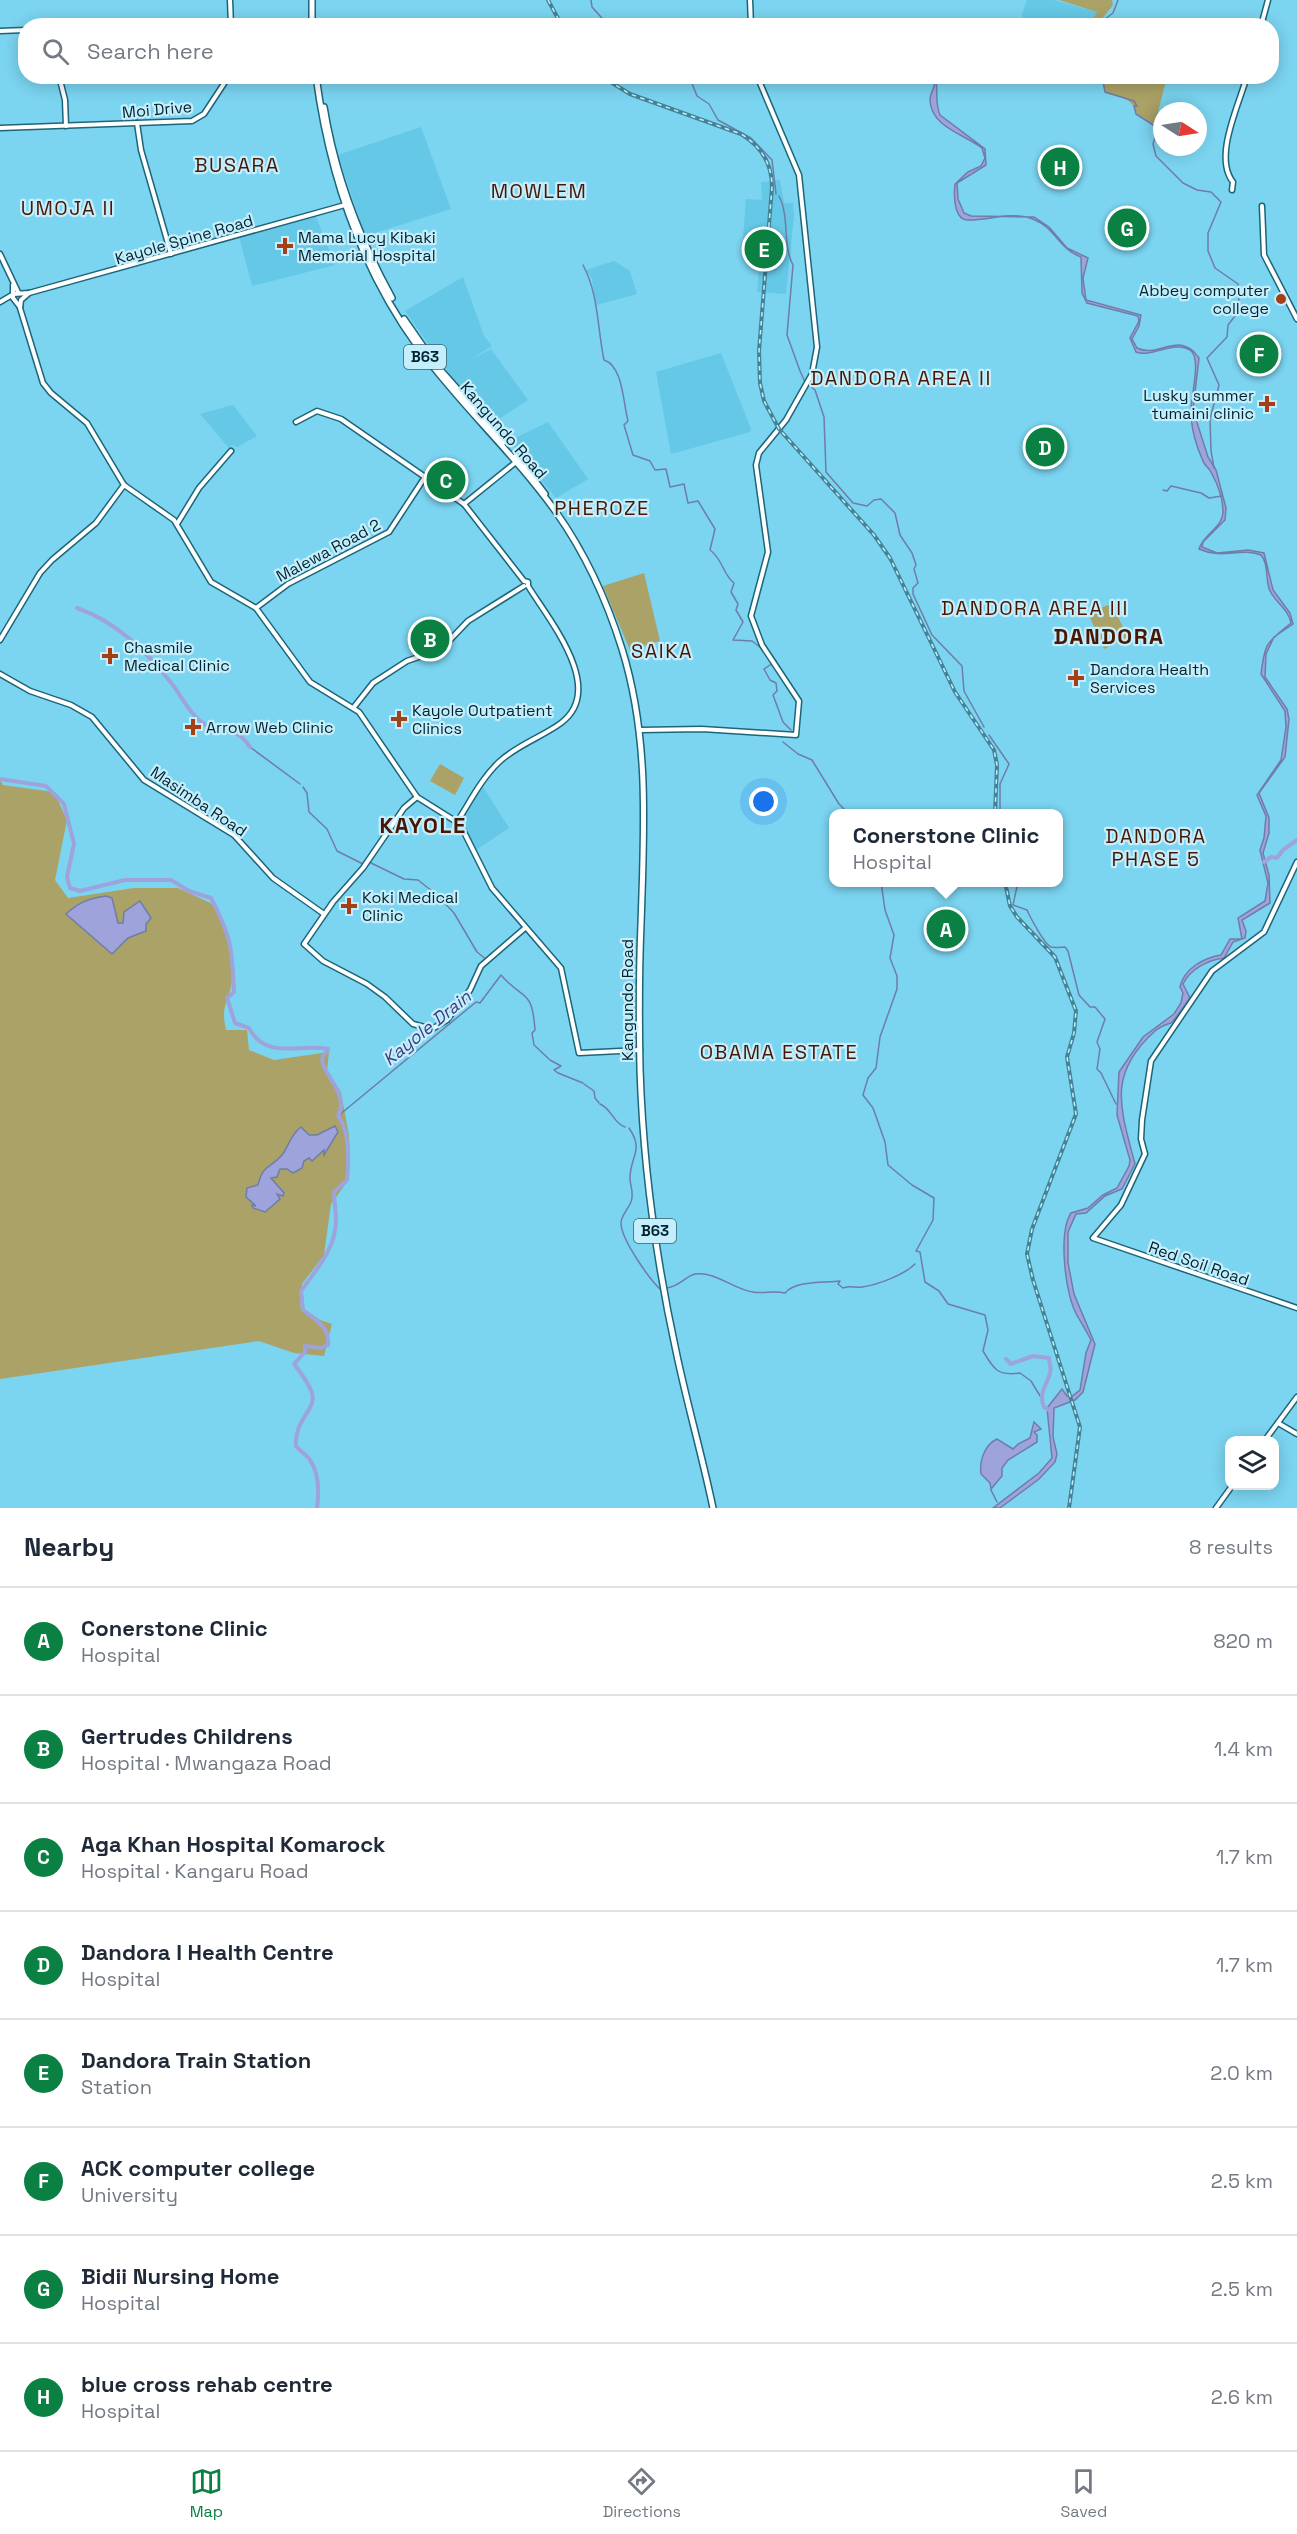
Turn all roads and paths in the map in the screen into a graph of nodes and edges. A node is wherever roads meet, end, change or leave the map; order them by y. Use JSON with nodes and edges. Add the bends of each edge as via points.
{"nodes":[{"id":1,"x":230,"y":0,"type":"edge"},
{"id":2,"x":312,"y":0,"type":"edge"},
{"id":3,"x":750,"y":0,"type":"edge"},
{"id":4,"x":1268,"y":0,"type":"edge"},
{"id":5,"x":231,"y":18,"type":"edge"},
{"id":6,"x":312,"y":18,"type":"edge"},
{"id":7,"x":751,"y":18,"type":"edge"},
{"id":8,"x":1263,"y":18,"type":"edge"},
{"id":9,"x":18,"y":30,"type":"edge"},
{"id":10,"x":0,"y":31,"type":"edge"},
{"id":11,"x":61,"y":84,"type":"edge"},
{"id":12,"x":224,"y":84,"type":"edge"},
{"id":13,"x":319,"y":84,"type":"edge"},
{"id":14,"x":319,"y":84,"type":"edge"},
{"id":15,"x":760,"y":84,"type":"edge"},
{"id":16,"x":1245,"y":84,"type":"edge"},
{"id":17,"x":137,"y":123,"type":"junction"},
{"id":18,"x":66,"y":126,"type":"junction"},
{"id":19,"x":0,"y":128,"type":"edge"},
{"id":20,"x":1232,"y":190,"type":"dead end"},
{"id":21,"x":345,"y":206,"type":"junction"},
{"id":22,"x":1262,"y":206,"type":"dead end"},
{"id":23,"x":0,"y":254,"type":"edge"},
{"id":24,"x":171,"y":255,"type":"junction"},
{"id":25,"x":28,"y":293,"type":"junction"},
{"id":26,"x":15,"y":296,"type":"junction"},
{"id":27,"x":21,"y":299,"type":"junction"},
{"id":28,"x":0,"y":302,"type":"edge"},
{"id":29,"x":20,"y":308,"type":"junction"},
{"id":30,"x":1297,"y":319,"type":"edge"},
{"id":31,"x":296,"y":422,"type":"dead end"},
{"id":32,"x":231,"y":452,"type":"dead end"},
{"id":33,"x":516,"y":462,"type":"junction"},
{"id":34,"x":425,"y":477,"type":"junction"},
{"id":35,"x":124,"y":485,"type":"junction"},
{"id":36,"x":464,"y":504,"type":"junction"},
{"id":37,"x":551,"y":506,"type":"junction"},
{"id":38,"x":177,"y":524,"type":"junction"},
{"id":39,"x":525,"y":584,"type":"junction"},
{"id":40,"x":256,"y":608,"type":"junction"},
{"id":41,"x":2,"y":634,"type":"edge"},
{"id":42,"x":0,"y":640,"type":"edge"},
{"id":43,"x":0,"y":674,"type":"edge"},
{"id":44,"x":354,"y":708,"type":"junction"},
{"id":45,"x":640,"y":730,"type":"junction"},
{"id":46,"x":417,"y":797,"type":"junction"},
{"id":47,"x":457,"y":822,"type":"junction"},
{"id":48,"x":1297,"y":862,"type":"edge"},
{"id":49,"x":324,"y":914,"type":"junction"},
{"id":50,"x":525,"y":928,"type":"junction"},
{"id":51,"x":640,"y":1050,"type":"junction"},
{"id":52,"x":1297,"y":1308,"type":"edge"},
{"id":53,"x":1297,"y":1397,"type":"edge"},
{"id":54,"x":1278,"y":1423,"type":"junction"},
{"id":55,"x":1297,"y":1434,"type":"edge"},
{"id":56,"x":1268,"y":1436,"type":"edge"},
{"id":57,"x":1229,"y":1490,"type":"edge"},
{"id":58,"x":713,"y":1508,"type":"edge"},
{"id":59,"x":1216,"y":1508,"type":"edge"}],
"edges":[{"from":1,"to":5,"type":"main road"},
{"from":2,"to":6,"type":"highway"},
{"from":3,"to":7,"type":"main road"},
{"from":4,"to":8,"type":"main road"},
{"from":9,"to":10,"type":"main road"},
{"from":11,"to":18,"type":"main road"},
{"from":12,"to":17,"type":"main road","name":"Moi Drive","via":[[198,118]]},
{"from":13,"to":21,"type":"highway","name":"Kangundo Road","number":"B63","via":[[324,130]]},
{"from":14,"to":37,"type":"highway","name":"Kangundo Road","number":"B63","via":[[327,126],[360,236],[386,287],[436,365],[534,477]]},
{"from":15,"to":45,"type":"main road","via":[[800,180],[816,327],[816,356],[808,383],[756,460],[768,552],[750,613],[765,648],[799,701],[796,735]]},
{"from":16,"to":20,"type":"main road","via":[[1224,154]]},
{"from":17,"to":18,"type":"main road","name":"Moi Drive"},
{"from":17,"to":24,"type":"main road"},
{"from":18,"to":19,"type":"main road","name":"Moi Drive"},
{"from":21,"to":24,"type":"main road","name":"Kayole Spine Road"},
{"from":21,"to":33,"type":"highway","name":"Kangundo Road","number":"B63","via":[[379,283],[414,342]]},
{"from":22,"to":30,"type":"main road","via":[[1264,255]]},
{"from":23,"to":26,"type":"main road"},
{"from":24,"to":25,"type":"main road","name":"Kayole Spine Road"},
{"from":25,"to":26,"type":"main road"},
{"from":25,"to":27,"type":"main road"},
{"from":26,"to":27,"type":"main road"},
{"from":26,"to":27,"type":"main road"},
{"from":26,"to":28,"type":"main road"},
{"from":26,"to":29,"type":"main road"},
{"from":27,"to":29,"type":"main road"},
{"from":29,"to":35,"type":"main road","via":[[43,382],[87,423]]},
{"from":31,"to":34,"type":"main road","via":[[317,411],[338,417]]},
{"from":32,"to":38,"type":"main road","via":[[199,488]]},
{"from":33,"to":36,"type":"main road"},
{"from":33,"to":37,"type":"highway","name":"Kangundo Road","number":"B63"},
{"from":34,"to":36,"type":"main road"},
{"from":34,"to":40,"type":"main road","name":"Malewa Road 2","via":[[389,532],[288,584]]},
{"from":35,"to":38,"type":"main road"},
{"from":35,"to":41,"type":"main road","via":[[91,529],[40,573]]},
{"from":36,"to":39,"type":"main road"},
{"from":37,"to":45,"type":"highway","name":"Kangundo Road","number":"B63","via":[[580,549],[608,609],[629,674]]},
{"from":38,"to":40,"type":"main road","via":[[211,582]]},
{"from":39,"to":44,"type":"main road","via":[[468,621],[433,652],[407,661],[373,683]]},
{"from":39,"to":47,"type":"main road","via":[[564,643],[580,681],[578,696],[569,716],[499,761],[482,780]]},
{"from":40,"to":44,"type":"main road","via":[[310,682]]},
{"from":41,"to":42,"type":"main road"},
{"from":43,"to":49,"type":"main road","name":"Masimba Road","via":[[92,717],[144,780],[234,835],[273,878]]},
{"from":44,"to":46,"type":"main road"},
{"from":45,"to":51,"type":"highway","name":"Kangundo Road","number":"B63","via":[[645,796]]},
{"from":46,"to":47,"type":"main road"},
{"from":46,"to":49,"type":"main road","via":[[404,808],[363,868]]},
{"from":47,"to":50,"type":"main road","via":[[492,888]]},
{"from":48,"to":52,"type":"main road","name":"Red Soil Road","via":[[1264,932],[1212,971],[1155,1056],[1148,1070],[1142,1114],[1140,1139],[1145,1154],[1121,1205],[1093,1238]]},
{"from":49,"to":50,"type":"main road","via":[[304,944],[322,961],[385,997],[413,1024],[429,1029],[444,1023],[470,990],[482,966]]},
{"from":50,"to":51,"type":"main road","via":[[561,968],[579,1053]]},
{"from":51,"to":58,"type":"highway","name":"Kangundo Road","number":"B63","via":[[646,1160],[659,1264]]},
{"from":53,"to":54,"type":"main road"},
{"from":54,"to":55,"type":"main road"},
{"from":54,"to":56,"type":"main road"},
{"from":57,"to":59,"type":"main road"}]}
